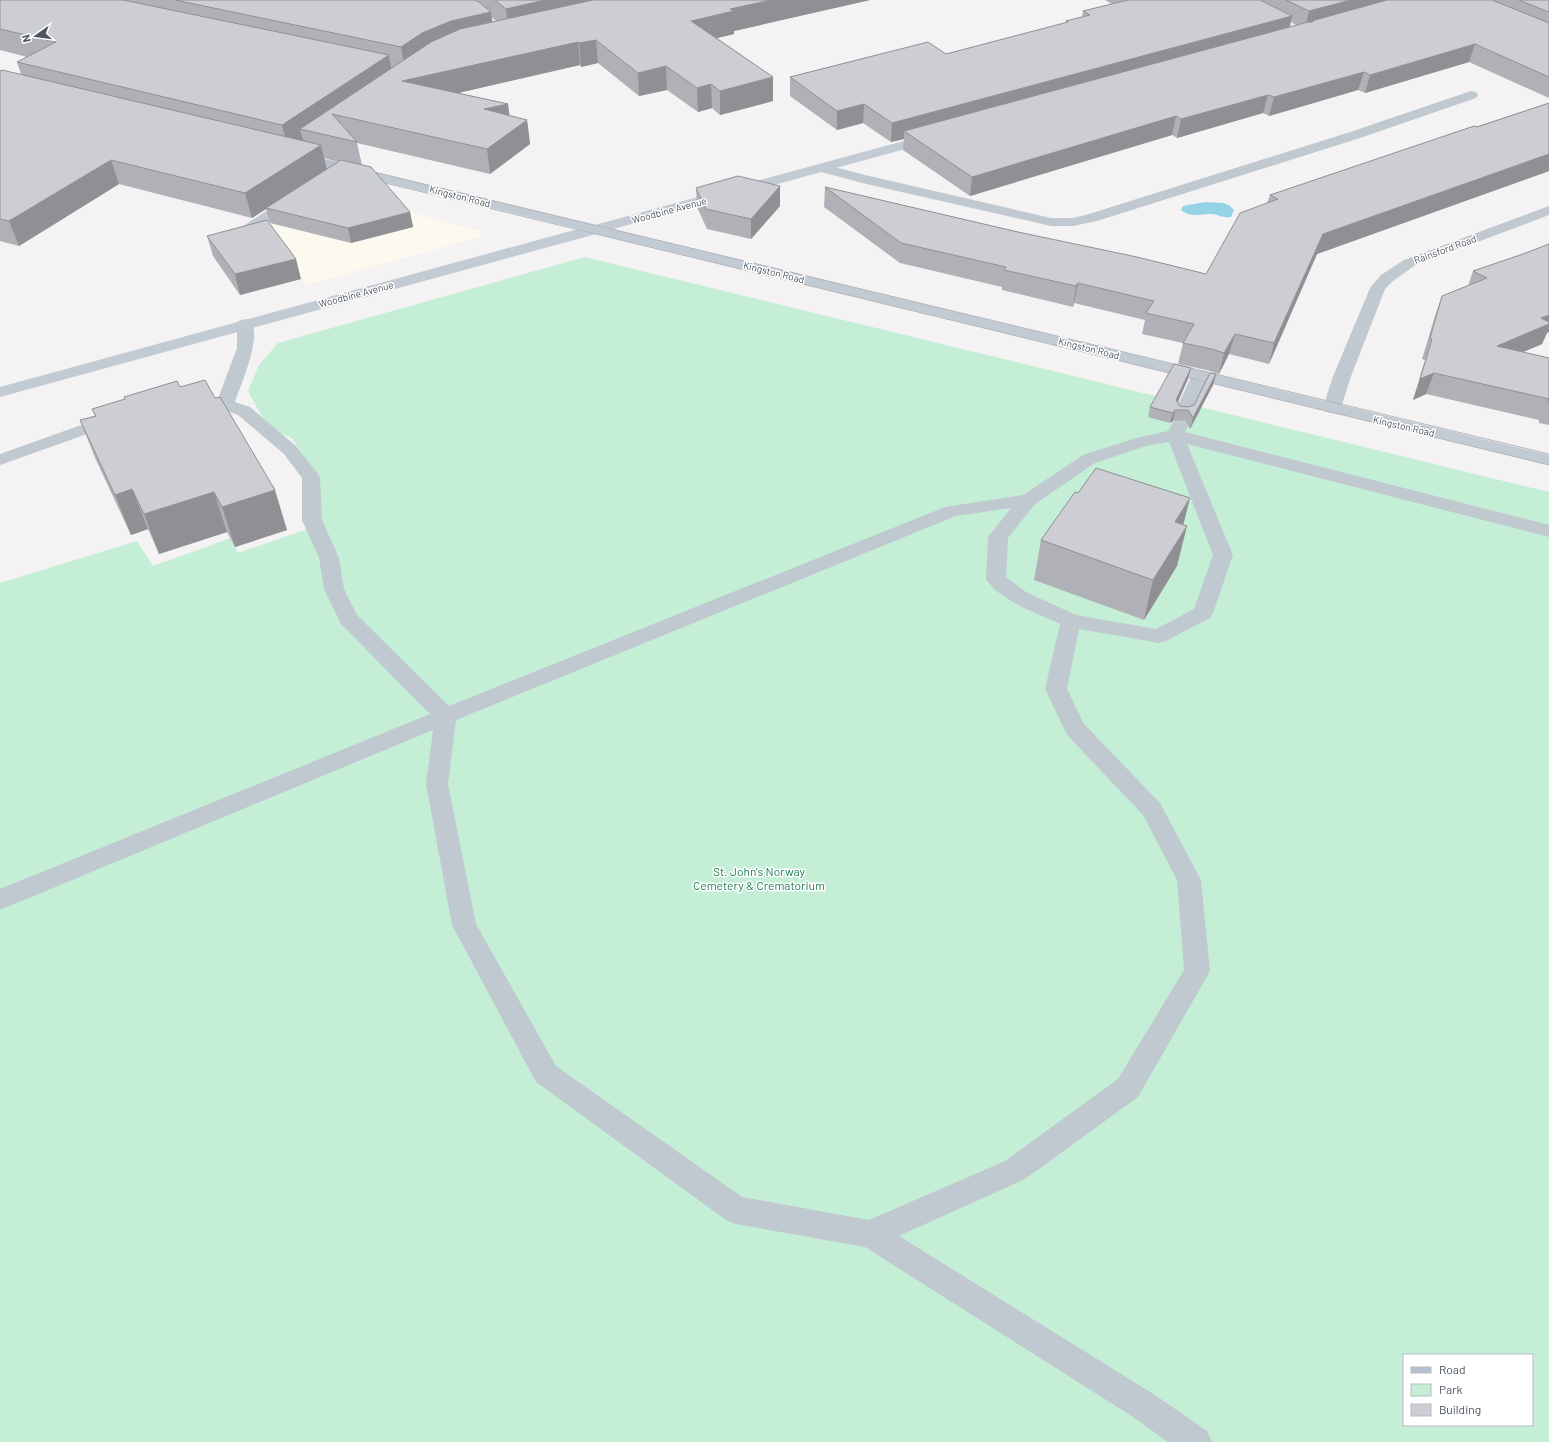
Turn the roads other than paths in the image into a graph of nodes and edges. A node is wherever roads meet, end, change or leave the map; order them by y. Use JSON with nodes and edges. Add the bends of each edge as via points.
{"nodes":[{"id":1,"x":1471,"y":95,"type":"dead end"},
{"id":2,"x":945,"y":134,"type":"edge"},
{"id":3,"x":305,"y":146,"type":"edge"},
{"id":4,"x":287,"y":155,"type":"joint"},
{"id":5,"x":342,"y":168,"type":"junction"},
{"id":6,"x":823,"y":168,"type":"junction"},
{"id":7,"x":326,"y":178,"type":"edge"},
{"id":8,"x":308,"y":191,"type":"edge"},
{"id":9,"x":1549,"y":210,"type":"edge"},
{"id":10,"x":248,"y":229,"type":"edge"},
{"id":11,"x":597,"y":229,"type":"junction"},
{"id":12,"x":245,"y":324,"type":"junction"},
{"id":13,"x":1201,"y":375,"type":"junction"},
{"id":14,"x":0,"y":392,"type":"edge"},
{"id":15,"x":1332,"y":408,"type":"junction"},
{"id":16,"x":129,"y":414,"type":"edge"},
{"id":17,"x":1179,"y":424,"type":"junction"},
{"id":18,"x":0,"y":460,"type":"edge"},
{"id":19,"x":1549,"y":460,"type":"edge"},
{"id":20,"x":1028,"y":500,"type":"junction"},
{"id":21,"x":1549,"y":531,"type":"edge"},
{"id":22,"x":1071,"y":621,"type":"junction"},
{"id":23,"x":446,"y":716,"type":"junction"},
{"id":24,"x":0,"y":900,"type":"edge"},
{"id":25,"x":870,"y":1234,"type":"junction"},
{"id":26,"x":1196,"y":1442,"type":"edge"}],
"edges":[{"from":1,"to":6,"type":"street","via":[[1355,135],[1073,222],[1051,222]]},
{"from":2,"to":6,"type":"main road","name":"Woodbine Avenue"},
{"from":3,"to":4,"type":"street"},
{"from":4,"to":5,"type":"main road","name":"Kingston Road"},
{"from":5,"to":7,"type":"street"},
{"from":5,"to":11,"type":"main road","name":"Kingston Road"},
{"from":6,"to":11,"type":"main road","name":"Woodbine Avenue"},
{"from":8,"to":10,"type":"street"},
{"from":9,"to":15,"type":"street","name":"Rainsford Road","via":[[1409,263],[1387,278],[1378,288]]},
{"from":11,"to":12,"type":"main road","name":"Woodbine Avenue"},
{"from":11,"to":13,"type":"main road","name":"Kingston Road"},
{"from":12,"to":14,"type":"main road","name":"Woodbine Avenue"},
{"from":12,"to":23,"type":"street","via":[[245,348],[218,404],[244,411],[290,450],[311,478],[312,520],[329,558],[334,589],[348,619]]},
{"from":13,"to":15,"type":"main road","name":"Kingston Road"},
{"from":13,"to":17,"type":"street"},
{"from":15,"to":19,"type":"main road","name":"Kingston Road"},
{"from":16,"to":18,"type":"street"},
{"from":17,"to":20,"type":"street","via":[[1142,442],[1089,460]]},
{"from":17,"to":21,"type":"street"},
{"from":17,"to":22,"type":"street","via":[[1223,555],[1203,613],[1159,636]]},
{"from":20,"to":22,"type":"street","via":[[998,537],[996,579],[1019,597]]},
{"from":20,"to":23,"type":"street","via":[[952,511]]},
{"from":22,"to":25,"type":"street","via":[[1056,688],[1075,730],[1152,809],[1189,880],[1197,971],[1128,1088],[1015,1170]]},
{"from":23,"to":24,"type":"street"},
{"from":23,"to":25,"type":"street","via":[[437,784],[464,925],[546,1074],[736,1210]]},
{"from":25,"to":26,"type":"street","via":[[1144,1406]]}]}
